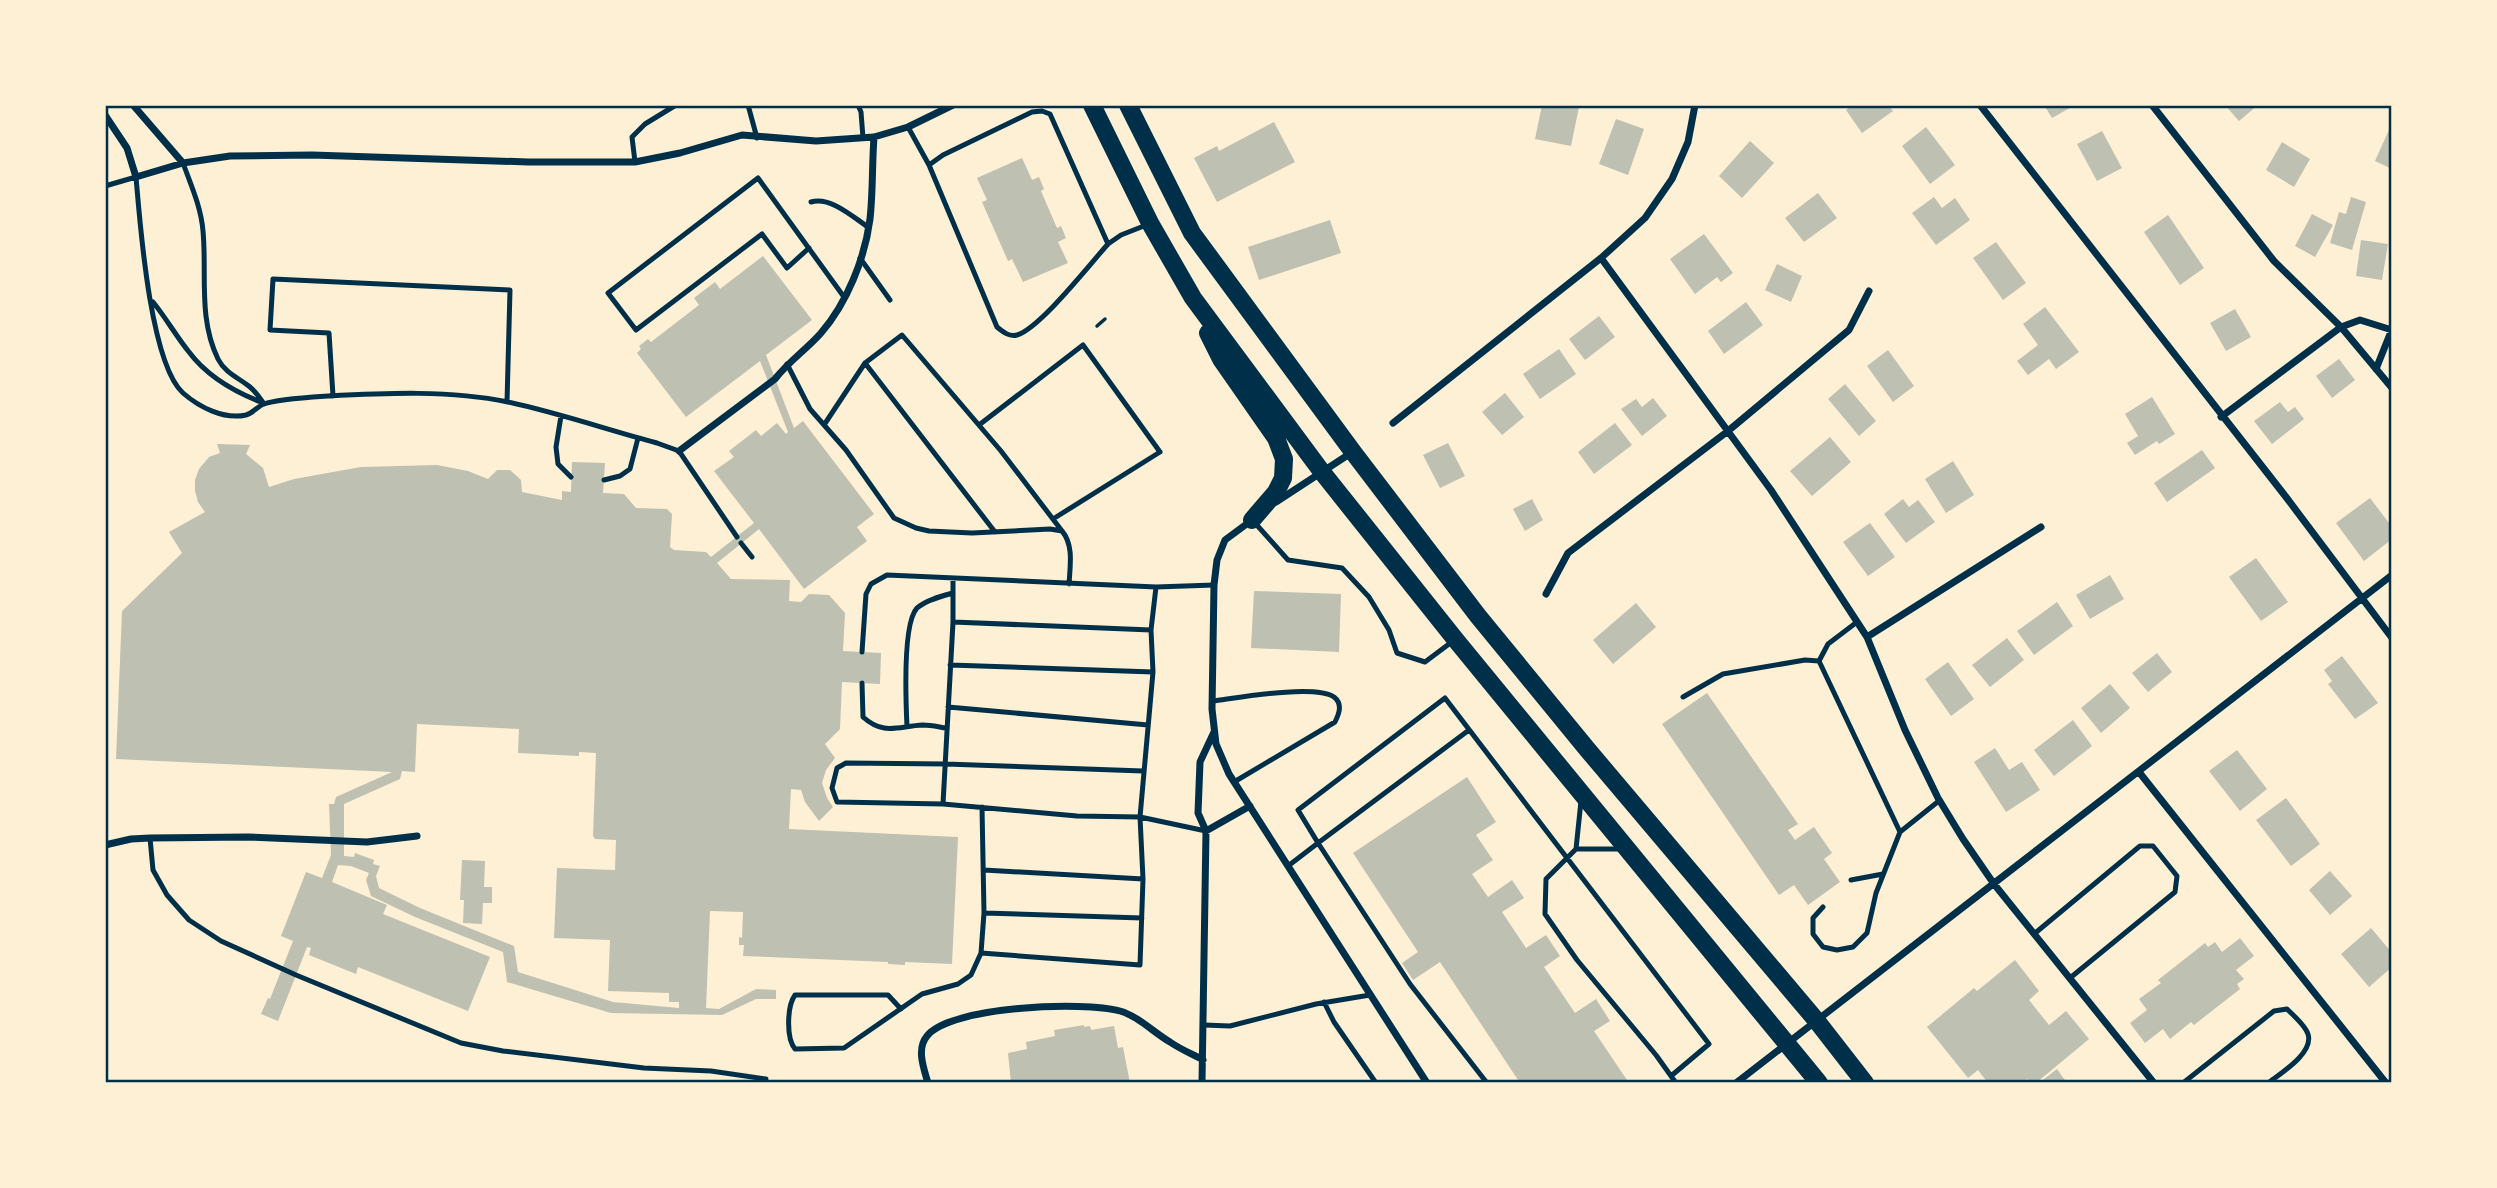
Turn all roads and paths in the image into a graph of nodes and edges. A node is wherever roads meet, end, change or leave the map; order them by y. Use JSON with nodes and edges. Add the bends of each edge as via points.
{"nodes":[{"id":1,"x":133,"y":105,"type":"edge"},
{"id":2,"x":676,"y":105,"type":"edge"},
{"id":3,"x":748,"y":105,"type":"edge"},
{"id":4,"x":858,"y":105,"type":"edge"},
{"id":5,"x":953,"y":105,"type":"edge"},
{"id":6,"x":1092,"y":105,"type":"edge"},
{"id":7,"x":1128,"y":105,"type":"edge"},
{"id":8,"x":1695,"y":105,"type":"edge"},
{"id":9,"x":1980,"y":105,"type":"edge"},
{"id":10,"x":2152,"y":105,"type":"edge"},
{"id":11,"x":105,"y":115,"type":"edge"},
{"id":12,"x":908,"y":127,"type":"junction"},
{"id":13,"x":874,"y":137,"type":"junction"},
{"id":14,"x":757,"y":138,"type":"junction"},
{"id":15,"x":863,"y":138,"type":"junction"},
{"id":16,"x":635,"y":162,"type":"junction"},
{"id":17,"x":183,"y":163,"type":"junction"},
{"id":18,"x":929,"y":165,"type":"junction"},
{"id":19,"x":136,"y":177,"type":"junction"},
{"id":20,"x":105,"y":186,"type":"edge"},
{"id":21,"x":811,"y":202,"type":"dead end"},
{"id":22,"x":1150,"y":223,"type":"junction"},
{"id":23,"x":868,"y":227,"type":"junction"},
{"id":24,"x":1108,"y":244,"type":"junction"},
{"id":25,"x":809,"y":248,"type":"junction"},
{"id":26,"x":860,"y":258,"type":"junction"},
{"id":27,"x":1601,"y":258,"type":"junction"},
{"id":28,"x":1869,"y":291,"type":"dead end"},
{"id":29,"x":845,"y":297,"type":"junction"},
{"id":30,"x":1193,"y":298,"type":"junction"},
{"id":31,"x":890,"y":300,"type":"dead end"},
{"id":32,"x":152,"y":301,"type":"junction"},
{"id":33,"x":1105,"y":319,"type":"dead end"},
{"id":34,"x":1097,"y":326,"type":"dead end"},
{"id":35,"x":2341,"y":327,"type":"junction"},
{"id":36,"x":2392,"y":330,"type":"edge"},
{"id":37,"x":865,"y":363,"type":"junction"},
{"id":38,"x":787,"y":364,"type":"junction"},
{"id":39,"x":2376,"y":369,"type":"junction"},
{"id":40,"x":2392,"y":388,"type":"edge"},
{"id":41,"x":333,"y":396,"type":"junction"},
{"id":42,"x":507,"y":402,"type":"junction"},
{"id":43,"x":264,"y":404,"type":"junction"},
{"id":44,"x":561,"y":416,"type":"junction"},
{"id":45,"x":2221,"y":417,"type":"junction"},
{"id":46,"x":1393,"y":423,"type":"dead end"},
{"id":47,"x":824,"y":425,"type":"junction"},
{"id":48,"x":979,"y":425,"type":"junction"},
{"id":49,"x":1728,"y":431,"type":"junction"},
{"id":50,"x":638,"y":438,"type":"junction"},
{"id":51,"x":679,"y":452,"type":"junction"},
{"id":52,"x":1353,"y":452,"type":"junction"},
{"id":53,"x":1322,"y":472,"type":"junction"},
{"id":54,"x":571,"y":477,"type":"dead end"},
{"id":55,"x":604,"y":480,"type":"dead end"},
{"id":56,"x":1053,"y":519,"type":"junction"},
{"id":57,"x":1252,"y":520,"type":"junction"},
{"id":58,"x":2041,"y":527,"type":"dead end"},
{"id":59,"x":1062,"y":531,"type":"junction"},
{"id":60,"x":995,"y":533,"type":"junction"},
{"id":61,"x":737,"y":537,"type":"dead end"},
{"id":62,"x":741,"y":543,"type":"dead end"},
{"id":63,"x":752,"y":557,"type":"dead end"},
{"id":64,"x":2392,"y":575,"type":"edge"},
{"id":65,"x":953,"y":579,"type":"junction"},
{"id":66,"x":1069,"y":584,"type":"junction"},
{"id":67,"x":1214,"y":585,"type":"junction"},
{"id":68,"x":1156,"y":587,"type":"junction"},
{"id":69,"x":953,"y":593,"type":"junction"},
{"id":70,"x":1546,"y":594,"type":"dead end"},
{"id":71,"x":2361,"y":598,"type":"junction"},
{"id":72,"x":953,"y":622,"type":"junction"},
{"id":73,"x":1857,"y":622,"type":"junction"},
{"id":74,"x":1151,"y":630,"type":"junction"},
{"id":75,"x":1867,"y":637,"type":"junction"},
{"id":76,"x":2392,"y":638,"type":"edge"},
{"id":77,"x":1455,"y":639,"type":"junction"},
{"id":78,"x":862,"y":652,"type":"dead end"},
{"id":79,"x":1819,"y":661,"type":"junction"},
{"id":80,"x":950,"y":666,"type":"junction"},
{"id":81,"x":1153,"y":672,"type":"junction"},
{"id":82,"x":862,"y":683,"type":"dead end"},
{"id":83,"x":1683,"y":697,"type":"dead end"},
{"id":84,"x":1213,"y":701,"type":"junction"},
{"id":85,"x":948,"y":707,"type":"junction"},
{"id":86,"x":1148,"y":725,"type":"junction"},
{"id":87,"x":907,"y":727,"type":"junction"},
{"id":88,"x":946,"y":728,"type":"junction"},
{"id":89,"x":1214,"y":730,"type":"junction"},
{"id":90,"x":1469,"y":730,"type":"junction"},
{"id":91,"x":946,"y":764,"type":"junction"},
{"id":92,"x":1143,"y":771,"type":"junction"},
{"id":93,"x":2139,"y":772,"type":"junction"},
{"id":94,"x":1234,"y":782,"type":"junction"},
{"id":95,"x":1582,"y":794,"type":"junction"},
{"id":96,"x":1940,"y":800,"type":"junction"},
{"id":97,"x":943,"y":804,"type":"junction"},
{"id":98,"x":1250,"y":806,"type":"junction"},
{"id":99,"x":982,"y":807,"type":"junction"},
{"id":100,"x":1140,"y":817,"type":"junction"},
{"id":101,"x":1206,"y":831,"type":"junction"},
{"id":102,"x":1899,"y":832,"type":"junction"},
{"id":103,"x":417,"y":836,"type":"dead end"},
{"id":104,"x":150,"y":838,"type":"junction"},
{"id":105,"x":1318,"y":843,"type":"junction"},
{"id":106,"x":105,"y":845,"type":"edge"},
{"id":107,"x":1576,"y":849,"type":"junction"},
{"id":108,"x":1628,"y":850,"type":"junction"},
{"id":109,"x":1566,"y":859,"type":"junction"},
{"id":110,"x":1288,"y":866,"type":"junction"},
{"id":111,"x":984,"y":870,"type":"junction"},
{"id":112,"x":1883,"y":874,"type":"junction"},
{"id":113,"x":1143,"y":878,"type":"junction"},
{"id":114,"x":1852,"y":880,"type":"dead end"},
{"id":115,"x":1994,"y":884,"type":"junction"},
{"id":116,"x":1823,"y":907,"type":"dead end"},
{"id":117,"x":984,"y":913,"type":"junction"},
{"id":118,"x":1142,"y":918,"type":"junction"},
{"id":119,"x":2034,"y":934,"type":"junction"},
{"id":120,"x":981,"y":953,"type":"junction"},
{"id":121,"x":2070,"y":978,"type":"junction"},
{"id":122,"x":1370,"y":995,"type":"junction"},
{"id":123,"x":1324,"y":1002,"type":"junction"},
{"id":124,"x":901,"y":1009,"type":"junction"},
{"id":125,"x":1816,"y":1020,"type":"junction"},
{"id":126,"x":1204,"y":1025,"type":"junction"},
{"id":127,"x":1788,"y":1044,"type":"junction"},
{"id":128,"x":1203,"y":1060,"type":"junction"},
{"id":129,"x":1671,"y":1076,"type":"junction"},
{"id":130,"x":766,"y":1079,"type":"dead end"},
{"id":131,"x":928,"y":1083,"type":"edge"},
{"id":132,"x":1202,"y":1083,"type":"edge"},
{"id":133,"x":1376,"y":1083,"type":"edge"},
{"id":134,"x":1427,"y":1083,"type":"edge"},
{"id":135,"x":1487,"y":1083,"type":"edge"},
{"id":136,"x":1676,"y":1083,"type":"edge"},
{"id":137,"x":1736,"y":1083,"type":"edge"},
{"id":138,"x":1819,"y":1083,"type":"edge"},
{"id":139,"x":1865,"y":1083,"type":"edge"},
{"id":140,"x":2154,"y":1083,"type":"edge"},
{"id":141,"x":2183,"y":1083,"type":"edge"},
{"id":142,"x":2268,"y":1083,"type":"edge"},
{"id":143,"x":2386,"y":1083,"type":"edge"}],
"edges":[{"from":1,"to":17,"type":"street"},
{"from":2,"to":16,"type":"lane","via":[[632,137]]},
{"from":3,"to":14,"type":"lane"},
{"from":4,"to":15,"type":"lane"},
{"from":5,"to":12,"type":"street"},
{"from":6,"to":22,"type":"main road"},
{"from":7,"to":52,"type":"main road","via":[[1192,233]]},
{"from":8,"to":27,"type":"street","via":[[1688,142],[1672,179],[1645,218]]},
{"from":9,"to":45,"type":"street"},
{"from":10,"to":35,"type":"street","via":[[2274,261]]},
{"from":11,"to":19,"type":"street","via":[[127,148]]},
{"from":12,"to":13,"type":"street"},
{"from":12,"to":18,"type":"lane"},
{"from":13,"to":15,"type":"street"},
{"from":13,"to":23,"type":"street"},
{"from":14,"to":15,"type":"street"},
{"from":14,"to":16,"type":"street","via":[[742,135]]},
{"from":16,"to":17,"type":"street","via":[[312,155],[230,156]]},
{"from":17,"to":19,"type":"street"},
{"from":17,"to":43,"type":"lane","via":[[203,229],[209,335],[219,362]]},
{"from":18,"to":24,"type":"lane","via":[[1032,113],[1050,114]]},
{"from":18,"to":24,"type":"lane","via":[[997,327],[1005,334],[1017,335],[1036,323]]},
{"from":19,"to":20,"type":"lane"},
{"from":19,"to":32,"type":"lane"},
{"from":21,"to":23,"type":"lane","via":[[836,206]]},
{"from":22,"to":24,"type":"lane"},
{"from":22,"to":30,"type":"main road"},
{"from":23,"to":26,"type":"street"},
{"from":25,"to":25,"type":"lane","via":[[758,178],[608,293],[636,330],[762,234],[787,268]]},
{"from":25,"to":29,"type":"lane"},
{"from":26,"to":29,"type":"street"},
{"from":26,"to":31,"type":"lane"},
{"from":27,"to":46,"type":"street"},
{"from":27,"to":49,"type":"street"},
{"from":28,"to":49,"type":"street","via":[[1849,330]]},
{"from":29,"to":38,"type":"street","via":[[821,332]]},
{"from":30,"to":53,"type":"main road"},
{"from":30,"to":57,"type":"main road","via":[[1222,359],[1276,438],[1284,459],[1283,478],[1276,492]]},
{"from":32,"to":43,"type":"lane","via":[[190,355],[230,389]]},
{"from":32,"to":43,"type":"lane","via":[[167,365],[180,390],[200,406],[230,416],[248,415]]},
{"from":33,"to":34,"type":"path"},
{"from":35,"to":36,"type":"street","via":[[2360,320]]},
{"from":35,"to":39,"type":"street"},
{"from":35,"to":45,"type":"street"},
{"from":36,"to":39,"type":"street"},
{"from":37,"to":47,"type":"lane"},
{"from":37,"to":48,"type":"lane","via":[[902,335]]},
{"from":37,"to":60,"type":"lane"},
{"from":38,"to":47,"type":"lane","via":[[810,409]]},
{"from":38,"to":51,"type":"street","via":[[775,379]]},
{"from":39,"to":40,"type":"street"},
{"from":41,"to":42,"type":"lane","via":[[408,393]]},
{"from":41,"to":42,"type":"lane","via":[[330,333],[270,330],[273,279],[510,290]]},
{"from":41,"to":43,"type":"lane"},
{"from":42,"to":44,"type":"lane"},
{"from":44,"to":50,"type":"lane"},
{"from":44,"to":54,"type":"lane","via":[[558,464]]},
{"from":45,"to":71,"type":"street"},
{"from":47,"to":60,"type":"lane","via":[[894,518],[929,531]]},
{"from":48,"to":56,"type":"lane"},
{"from":48,"to":56,"type":"lane","via":[[1083,345],[1160,452]]},
{"from":49,"to":70,"type":"street","via":[[1568,553]]},
{"from":49,"to":73,"type":"street"},
{"from":50,"to":51,"type":"lane"},
{"from":50,"to":55,"type":"lane","via":[[630,469]]},
{"from":51,"to":61,"type":"lane"},
{"from":52,"to":53,"type":"street"},
{"from":52,"to":125,"type":"main road","via":[[1587,749]]},
{"from":53,"to":57,"type":"street"},
{"from":53,"to":77,"type":"main road"},
{"from":56,"to":59,"type":"lane"},
{"from":57,"to":67,"type":"street","via":[[1225,540]]},
{"from":57,"to":77,"type":"lane","via":[[1288,560],[1342,568],[1369,597],[1397,653],[1425,662]]},
{"from":58,"to":75,"type":"street"},
{"from":59,"to":60,"type":"lane"},
{"from":59,"to":66,"type":"lane","via":[[1070,548]]},
{"from":62,"to":63,"type":"lane"},
{"from":64,"to":71,"type":"street"},
{"from":65,"to":66,"type":"lane"},
{"from":65,"to":69,"type":"lane"},
{"from":65,"to":78,"type":"lane","via":[[887,575],[871,584],[866,594]]},
{"from":66,"to":68,"type":"lane"},
{"from":67,"to":68,"type":"lane"},
{"from":67,"to":84,"type":"street"},
{"from":68,"to":74,"type":"lane"},
{"from":69,"to":72,"type":"lane"},
{"from":69,"to":87,"type":"lane","via":[[917,609],[909,626]]},
{"from":71,"to":76,"type":"street"},
{"from":71,"to":93,"type":"street"},
{"from":72,"to":74,"type":"lane"},
{"from":72,"to":80,"type":"lane"},
{"from":73,"to":75,"type":"street"},
{"from":73,"to":79,"type":"lane","via":[[1828,644]]},
{"from":74,"to":81,"type":"lane"},
{"from":75,"to":96,"type":"street"},
{"from":77,"to":95,"type":"main road"},
{"from":79,"to":83,"type":"lane","via":[[1723,674]]},
{"from":79,"to":102,"type":"lane"},
{"from":80,"to":81,"type":"lane"},
{"from":80,"to":85,"type":"lane"},
{"from":81,"to":86,"type":"lane"},
{"from":82,"to":87,"type":"lane","via":[[863,716],[873,726]]},
{"from":84,"to":89,"type":"street"},
{"from":84,"to":94,"type":"lane","via":[[1301,691],[1326,694],[1339,705],[1335,722]]},
{"from":85,"to":86,"type":"lane"},
{"from":85,"to":88,"type":"lane"},
{"from":86,"to":92,"type":"lane"},
{"from":87,"to":88,"type":"lane"},
{"from":88,"to":91,"type":"lane"},
{"from":89,"to":94,"type":"street"},
{"from":89,"to":101,"type":"street","via":[[1200,762],[1198,813]]},
{"from":90,"to":105,"type":"lane"},
{"from":90,"to":105,"type":"lane","via":[[1445,698],[1298,810]]},
{"from":90,"to":109,"type":"lane"},
{"from":91,"to":92,"type":"lane"},
{"from":91,"to":97,"type":"lane"},
{"from":91,"to":97,"type":"lane","via":[[846,763],[837,768],[832,788],[838,802]]},
{"from":92,"to":100,"type":"lane"},
{"from":93,"to":115,"type":"street"},
{"from":93,"to":143,"type":"street"},
{"from":94,"to":98,"type":"street"},
{"from":95,"to":107,"type":"lane"},
{"from":95,"to":108,"type":"main road"},
{"from":96,"to":102,"type":"lane"},
{"from":96,"to":115,"type":"street"},
{"from":97,"to":99,"type":"lane"},
{"from":98,"to":101,"type":"street"},
{"from":98,"to":110,"type":"street"},
{"from":99,"to":100,"type":"lane"},
{"from":99,"to":111,"type":"lane"},
{"from":100,"to":101,"type":"lane"},
{"from":100,"to":113,"type":"lane"},
{"from":101,"to":126,"type":"street"},
{"from":102,"to":112,"type":"lane"},
{"from":103,"to":104,"type":"street","via":[[367,842]]},
{"from":104,"to":106,"type":"street"},
{"from":104,"to":130,"type":"lane","via":[[153,870],[189,920],[221,941],[296,975],[461,1043]]},
{"from":105,"to":110,"type":"lane"},
{"from":105,"to":135,"type":"lane","via":[[1410,984]]},
{"from":107,"to":108,"type":"lane"},
{"from":107,"to":109,"type":"lane"},
{"from":108,"to":127,"type":"main road"},
{"from":109,"to":129,"type":"lane","via":[[1546,879],[1545,914]]},
{"from":109,"to":129,"type":"lane","via":[[1709,1044]]},
{"from":110,"to":122,"type":"street"},
{"from":111,"to":113,"type":"lane"},
{"from":111,"to":117,"type":"lane"},
{"from":112,"to":114,"type":"lane"},
{"from":112,"to":116,"type":"lane","via":[[1867,933],[1853,947],[1823,947],[1813,934],[1813,918]]},
{"from":113,"to":118,"type":"lane"},
{"from":115,"to":119,"type":"street"},
{"from":115,"to":125,"type":"street"},
{"from":117,"to":118,"type":"lane"},
{"from":117,"to":120,"type":"lane"},
{"from":118,"to":120,"type":"lane","via":[[1140,965]]},
{"from":119,"to":121,"type":"street"},
{"from":119,"to":121,"type":"lane","via":[[2140,846],[2152,846],[2178,876],[2175,892]]},
{"from":120,"to":124,"type":"lane","via":[[971,975],[958,984],[922,994]]},
{"from":121,"to":140,"type":"street"},
{"from":122,"to":123,"type":"lane"},
{"from":122,"to":134,"type":"street"},
{"from":123,"to":126,"type":"lane","via":[[1230,1026]]},
{"from":123,"to":133,"type":"lane"},
{"from":124,"to":124,"type":"lane","via":[[844,1048],[795,1049],[790,1044],[790,1002],[795,995],[888,995]]},
{"from":125,"to":127,"type":"street"},
{"from":125,"to":139,"type":"main road"},
{"from":126,"to":128,"type":"street"},
{"from":127,"to":137,"type":"street"},
{"from":127,"to":138,"type":"main road"},
{"from":128,"to":131,"type":"street","via":[[1121,1011],[1034,1007],[961,1018],[927,1036],[922,1058]]},
{"from":128,"to":132,"type":"street"},
{"from":129,"to":136,"type":"lane"},
{"from":141,"to":142,"type":"lane","via":[[2274,1011],[2287,1009],[2308,1033],[2309,1044]]}]}
